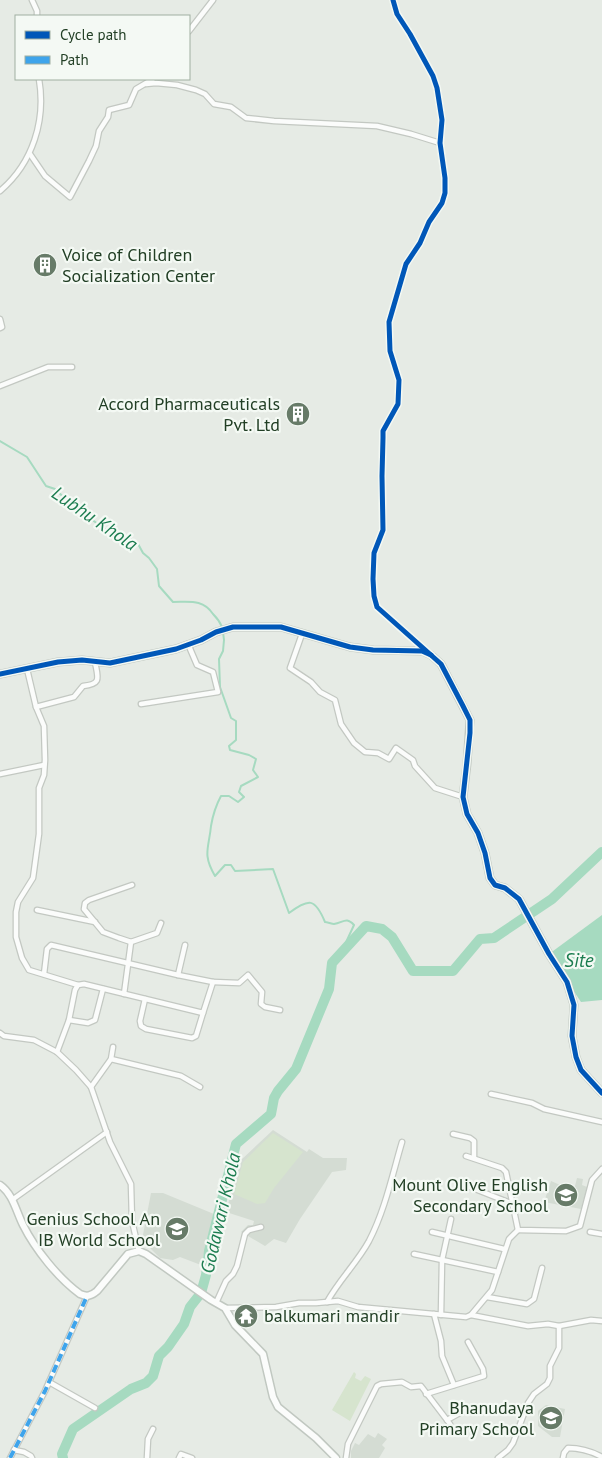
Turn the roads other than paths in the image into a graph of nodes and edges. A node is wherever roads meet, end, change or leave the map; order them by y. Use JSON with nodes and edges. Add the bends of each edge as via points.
{"nodes":[{"id":1,"x":32,"y":0,"type":"edge"},
{"id":2,"x":214,"y":0,"type":"edge"},
{"id":3,"x":393,"y":0,"type":"edge"},
{"id":4,"x":37,"y":15,"type":"edge"},
{"id":5,"x":190,"y":30,"type":"edge"},
{"id":6,"x":40,"y":80,"type":"edge"},
{"id":7,"x":152,"y":80,"type":"edge"},
{"id":8,"x":146,"y":84,"type":"junction"},
{"id":9,"x":440,"y":143,"type":"junction"},
{"id":10,"x":30,"y":154,"type":"junction"},
{"id":11,"x":0,"y":190,"type":"edge"},
{"id":12,"x":0,"y":319,"type":"edge"},
{"id":13,"x":0,"y":328,"type":"edge"},
{"id":14,"x":72,"y":367,"type":"dead end"},
{"id":15,"x":0,"y":386,"type":"edge"},
{"id":16,"x":302,"y":634,"type":"junction"},
{"id":17,"x":188,"y":644,"type":"junction"},
{"id":18,"x":430,"y":655,"type":"junction"},
{"id":19,"x":96,"y":662,"type":"junction"},
{"id":20,"x":27,"y":669,"type":"junction"},
{"id":21,"x":0,"y":674,"type":"edge"},
{"id":22,"x":141,"y":704,"type":"dead end"},
{"id":23,"x":36,"y":708,"type":"junction"},
{"id":24,"x":44,"y":765,"type":"junction"},
{"id":25,"x":0,"y":774,"type":"edge"},
{"id":26,"x":463,"y":797,"type":"junction"},
{"id":27,"x":132,"y":885,"type":"dead end"},
{"id":28,"x":37,"y":910,"type":"dead end"},
{"id":29,"x":95,"y":922,"type":"junction"},
{"id":30,"x":161,"y":923,"type":"dead end"},
{"id":31,"x":131,"y":942,"type":"junction"},
{"id":32,"x":185,"y":945,"type":"dead end"},
{"id":33,"x":128,"y":962,"type":"junction"},
{"id":34,"x":44,"y":974,"type":"junction"},
{"id":35,"x":178,"y":975,"type":"junction"},
{"id":36,"x":213,"y":982,"type":"junction"},
{"id":37,"x":78,"y":985,"type":"junction"},
{"id":38,"x":103,"y":989,"type":"junction"},
{"id":39,"x":124,"y":994,"type":"junction"},
{"id":40,"x":145,"y":999,"type":"junction"},
{"id":41,"x":280,"y":1010,"type":"dead end"},
{"id":42,"x":204,"y":1013,"type":"junction"},
{"id":43,"x":69,"y":1020,"type":"junction"},
{"id":44,"x":0,"y":1033,"type":"edge"},
{"id":45,"x":113,"y":1047,"type":"dead end"},
{"id":46,"x":57,"y":1052,"type":"junction"},
{"id":47,"x":111,"y":1059,"type":"junction"},
{"id":48,"x":200,"y":1087,"type":"dead end"},
{"id":49,"x":91,"y":1088,"type":"junction"},
{"id":50,"x":602,"y":1093,"type":"edge"},
{"id":51,"x":491,"y":1094,"type":"dead end"},
{"id":52,"x":602,"y":1122,"type":"edge"},
{"id":53,"x":106,"y":1132,"type":"junction"},
{"id":54,"x":453,"y":1134,"type":"dead end"},
{"id":55,"x":402,"y":1142,"type":"dead end"},
{"id":56,"x":466,"y":1156,"type":"dead end"},
{"id":57,"x":474,"y":1158,"type":"junction"},
{"id":58,"x":602,"y":1168,"type":"edge"},
{"id":59,"x":0,"y":1185,"type":"edge"},
{"id":60,"x":470,"y":1187,"type":"dead end"},
{"id":61,"x":12,"y":1200,"type":"junction"},
{"id":62,"x":513,"y":1204,"type":"junction"},
{"id":63,"x":452,"y":1219,"type":"dead end"},
{"id":64,"x":261,"y":1227,"type":"dead end"},
{"id":65,"x":518,"y":1230,"type":"junction"},
{"id":66,"x":432,"y":1232,"type":"dead end"},
{"id":67,"x":590,"y":1232,"type":"dead end"},
{"id":68,"x":602,"y":1234,"type":"edge"},
{"id":69,"x":448,"y":1236,"type":"junction"},
{"id":70,"x":504,"y":1249,"type":"junction"},
{"id":71,"x":139,"y":1251,"type":"junction"},
{"id":72,"x":414,"y":1254,"type":"dead end"},
{"id":73,"x":442,"y":1260,"type":"junction"},
{"id":74,"x":542,"y":1268,"type":"dead end"},
{"id":75,"x":498,"y":1272,"type":"junction"},
{"id":76,"x":87,"y":1296,"type":"junction"},
{"id":77,"x":487,"y":1297,"type":"junction"},
{"id":78,"x":213,"y":1301,"type":"junction"},
{"id":79,"x":327,"y":1302,"type":"junction"},
{"id":80,"x":225,"y":1308,"type":"junction"},
{"id":81,"x":434,"y":1314,"type":"junction"},
{"id":82,"x":441,"y":1315,"type":"junction"},
{"id":83,"x":471,"y":1315,"type":"junction"},
{"id":84,"x":602,"y":1321,"type":"edge"},
{"id":85,"x":559,"y":1326,"type":"junction"},
{"id":86,"x":468,"y":1342,"type":"dead end"},
{"id":87,"x":49,"y":1382,"type":"junction"},
{"id":88,"x":454,"y":1385,"type":"junction"},
{"id":89,"x":426,"y":1394,"type":"junction"},
{"id":90,"x":95,"y":1408,"type":"dead end"},
{"id":91,"x":469,"y":1408,"type":"dead end"},
{"id":92,"x":153,"y":1429,"type":"dead end"},
{"id":93,"x":14,"y":1450,"type":"junction"},
{"id":94,"x":602,"y":1457,"type":"edge"},
{"id":95,"x":10,"y":1458,"type":"edge"},
{"id":96,"x":32,"y":1458,"type":"edge"},
{"id":97,"x":147,"y":1458,"type":"edge"},
{"id":98,"x":179,"y":1458,"type":"edge"},
{"id":99,"x":192,"y":1458,"type":"edge"},
{"id":100,"x":336,"y":1458,"type":"edge"},
{"id":101,"x":346,"y":1458,"type":"edge"},
{"id":102,"x":498,"y":1458,"type":"edge"},
{"id":103,"x":563,"y":1458,"type":"edge"}],
"edges":[{"from":1,"to":4,"type":"street"},
{"from":2,"to":5,"type":"street"},
{"from":3,"to":9,"type":"street","via":[[397,14],[437,88],[442,120]]},
{"from":6,"to":10,"type":"street","via":[[40,128]]},
{"from":7,"to":8,"type":"street"},
{"from":8,"to":9,"type":"street","via":[[177,85],[196,90],[214,104],[231,107],[246,118],[377,126]]},
{"from":8,"to":10,"type":"street","via":[[136,89],[129,105],[109,110],[96,146],[70,196],[45,176]]},
{"from":9,"to":18,"type":"street","via":[[445,193],[406,264],[389,322],[390,351],[398,380],[398,404],[384,431],[383,530],[374,553],[373,580],[378,607]]},
{"from":10,"to":11,"type":"street"},
{"from":12,"to":13,"type":"street"},
{"from":14,"to":15,"type":"street","via":[[48,367]]},
{"from":16,"to":17,"type":"street","via":[[281,627],[233,627]]},
{"from":16,"to":18,"type":"street","via":[[350,648],[422,651]]},
{"from":16,"to":26,"type":"street","via":[[290,668],[335,700],[342,724],[354,743],[365,752],[378,753],[389,759],[396,748],[413,760],[435,788]]},
{"from":17,"to":19,"type":"street","via":[[110,663]]},
{"from":17,"to":22,"type":"street","via":[[197,665],[213,672],[218,692]]},
{"from":18,"to":26,"type":"street","via":[[441,664],[470,720]]},
{"from":19,"to":20,"type":"street","via":[[58,662]]},
{"from":19,"to":23,"type":"street","via":[[97,682],[83,686],[74,697]]},
{"from":20,"to":21,"type":"street"},
{"from":20,"to":23,"type":"street"},
{"from":23,"to":24,"type":"street","via":[[44,726]]},
{"from":24,"to":25,"type":"street"},
{"from":24,"to":34,"type":"street","via":[[39,788],[39,834],[33,878],[18,902],[16,912],[16,937],[22,958],[29,970]]},
{"from":26,"to":50,"type":"street","via":[[485,853],[490,878],[520,900],[567,982],[574,1005],[572,1036],[578,1064]]},
{"from":27,"to":29,"type":"street","via":[[85,903],[84,908]]},
{"from":28,"to":29,"type":"street"},
{"from":29,"to":31,"type":"street","via":[[103,932]]},
{"from":30,"to":31,"type":"street","via":[[157,933]]},
{"from":31,"to":33,"type":"street"},
{"from":32,"to":35,"type":"street"},
{"from":33,"to":34,"type":"street","via":[[51,945],[47,949]]},
{"from":33,"to":35,"type":"street"},
{"from":33,"to":39,"type":"street"},
{"from":34,"to":37,"type":"street"},
{"from":35,"to":36,"type":"street"},
{"from":36,"to":41,"type":"street","via":[[239,983],[248,975],[262,992],[261,1004]]},
{"from":36,"to":42,"type":"street"},
{"from":37,"to":38,"type":"street"},
{"from":37,"to":43,"type":"street"},
{"from":38,"to":39,"type":"street"},
{"from":38,"to":43,"type":"street","via":[[95,1020]]},
{"from":39,"to":40,"type":"street"},
{"from":40,"to":42,"type":"street"},
{"from":40,"to":42,"type":"street","via":[[140,1021],[146,1029],[192,1038],[196,1036]]},
{"from":43,"to":46,"type":"street"},
{"from":44,"to":46,"type":"street","via":[[34,1040]]},
{"from":45,"to":47,"type":"street"},
{"from":46,"to":49,"type":"street"},
{"from":47,"to":48,"type":"street","via":[[181,1076]]},
{"from":47,"to":49,"type":"street"},
{"from":49,"to":53,"type":"street"},
{"from":51,"to":52,"type":"street"},
{"from":53,"to":61,"type":"street"},
{"from":53,"to":71,"type":"street","via":[[131,1184],[132,1221]]},
{"from":54,"to":57,"type":"street","via":[[474,1141]]},
{"from":55,"to":79,"type":"street","via":[[389,1194],[368,1242]]},
{"from":56,"to":57,"type":"street"},
{"from":57,"to":62,"type":"street","via":[[506,1172]]},
{"from":58,"to":65,"type":"street","via":[[592,1180],[580,1226],[566,1231]]},
{"from":59,"to":61,"type":"street"},
{"from":60,"to":62,"type":"street"},
{"from":61,"to":76,"type":"street","via":[[42,1256],[74,1290]]},
{"from":62,"to":65,"type":"street"},
{"from":63,"to":69,"type":"street"},
{"from":64,"to":78,"type":"street","via":[[245,1234],[237,1266]]},
{"from":65,"to":70,"type":"street"},
{"from":66,"to":69,"type":"street"},
{"from":67,"to":68,"type":"street"},
{"from":69,"to":70,"type":"street"},
{"from":69,"to":73,"type":"street"},
{"from":70,"to":75,"type":"street"},
{"from":71,"to":76,"type":"street","via":[[128,1254],[97,1292]]},
{"from":71,"to":78,"type":"street"},
{"from":72,"to":73,"type":"street"},
{"from":73,"to":75,"type":"street"},
{"from":73,"to":82,"type":"street"},
{"from":74,"to":77,"type":"street","via":[[531,1302]]},
{"from":75,"to":77,"type":"street"},
{"from":76,"to":87,"type":"street"},
{"from":77,"to":83,"type":"street"},
{"from":78,"to":80,"type":"street"},
{"from":79,"to":80,"type":"street"},
{"from":79,"to":81,"type":"street"},
{"from":80,"to":100,"type":"street","via":[[235,1325],[262,1354],[278,1406]]},
{"from":81,"to":82,"type":"street"},
{"from":81,"to":88,"type":"street","via":[[442,1356]]},
{"from":82,"to":83,"type":"street"},
{"from":83,"to":85,"type":"street","via":[[528,1326]]},
{"from":84,"to":85,"type":"street"},
{"from":85,"to":102,"type":"street","via":[[559,1348],[550,1366],[550,1378],[528,1403],[513,1442]]},
{"from":86,"to":88,"type":"street","via":[[484,1376]]},
{"from":87,"to":90,"type":"street"},
{"from":87,"to":93,"type":"street"},
{"from":88,"to":89,"type":"street"},
{"from":89,"to":91,"type":"street","via":[[449,1422]]},
{"from":89,"to":101,"type":"street","via":[[421,1386],[411,1387],[402,1382],[377,1386],[348,1444]]},
{"from":92,"to":97,"type":"street","via":[[148,1439]]},
{"from":93,"to":95,"type":"street"},
{"from":93,"to":96,"type":"street"},
{"from":94,"to":103,"type":"street","via":[[578,1448],[568,1448]]},
{"from":98,"to":99,"type":"street","via":[[182,1454]]}]}
